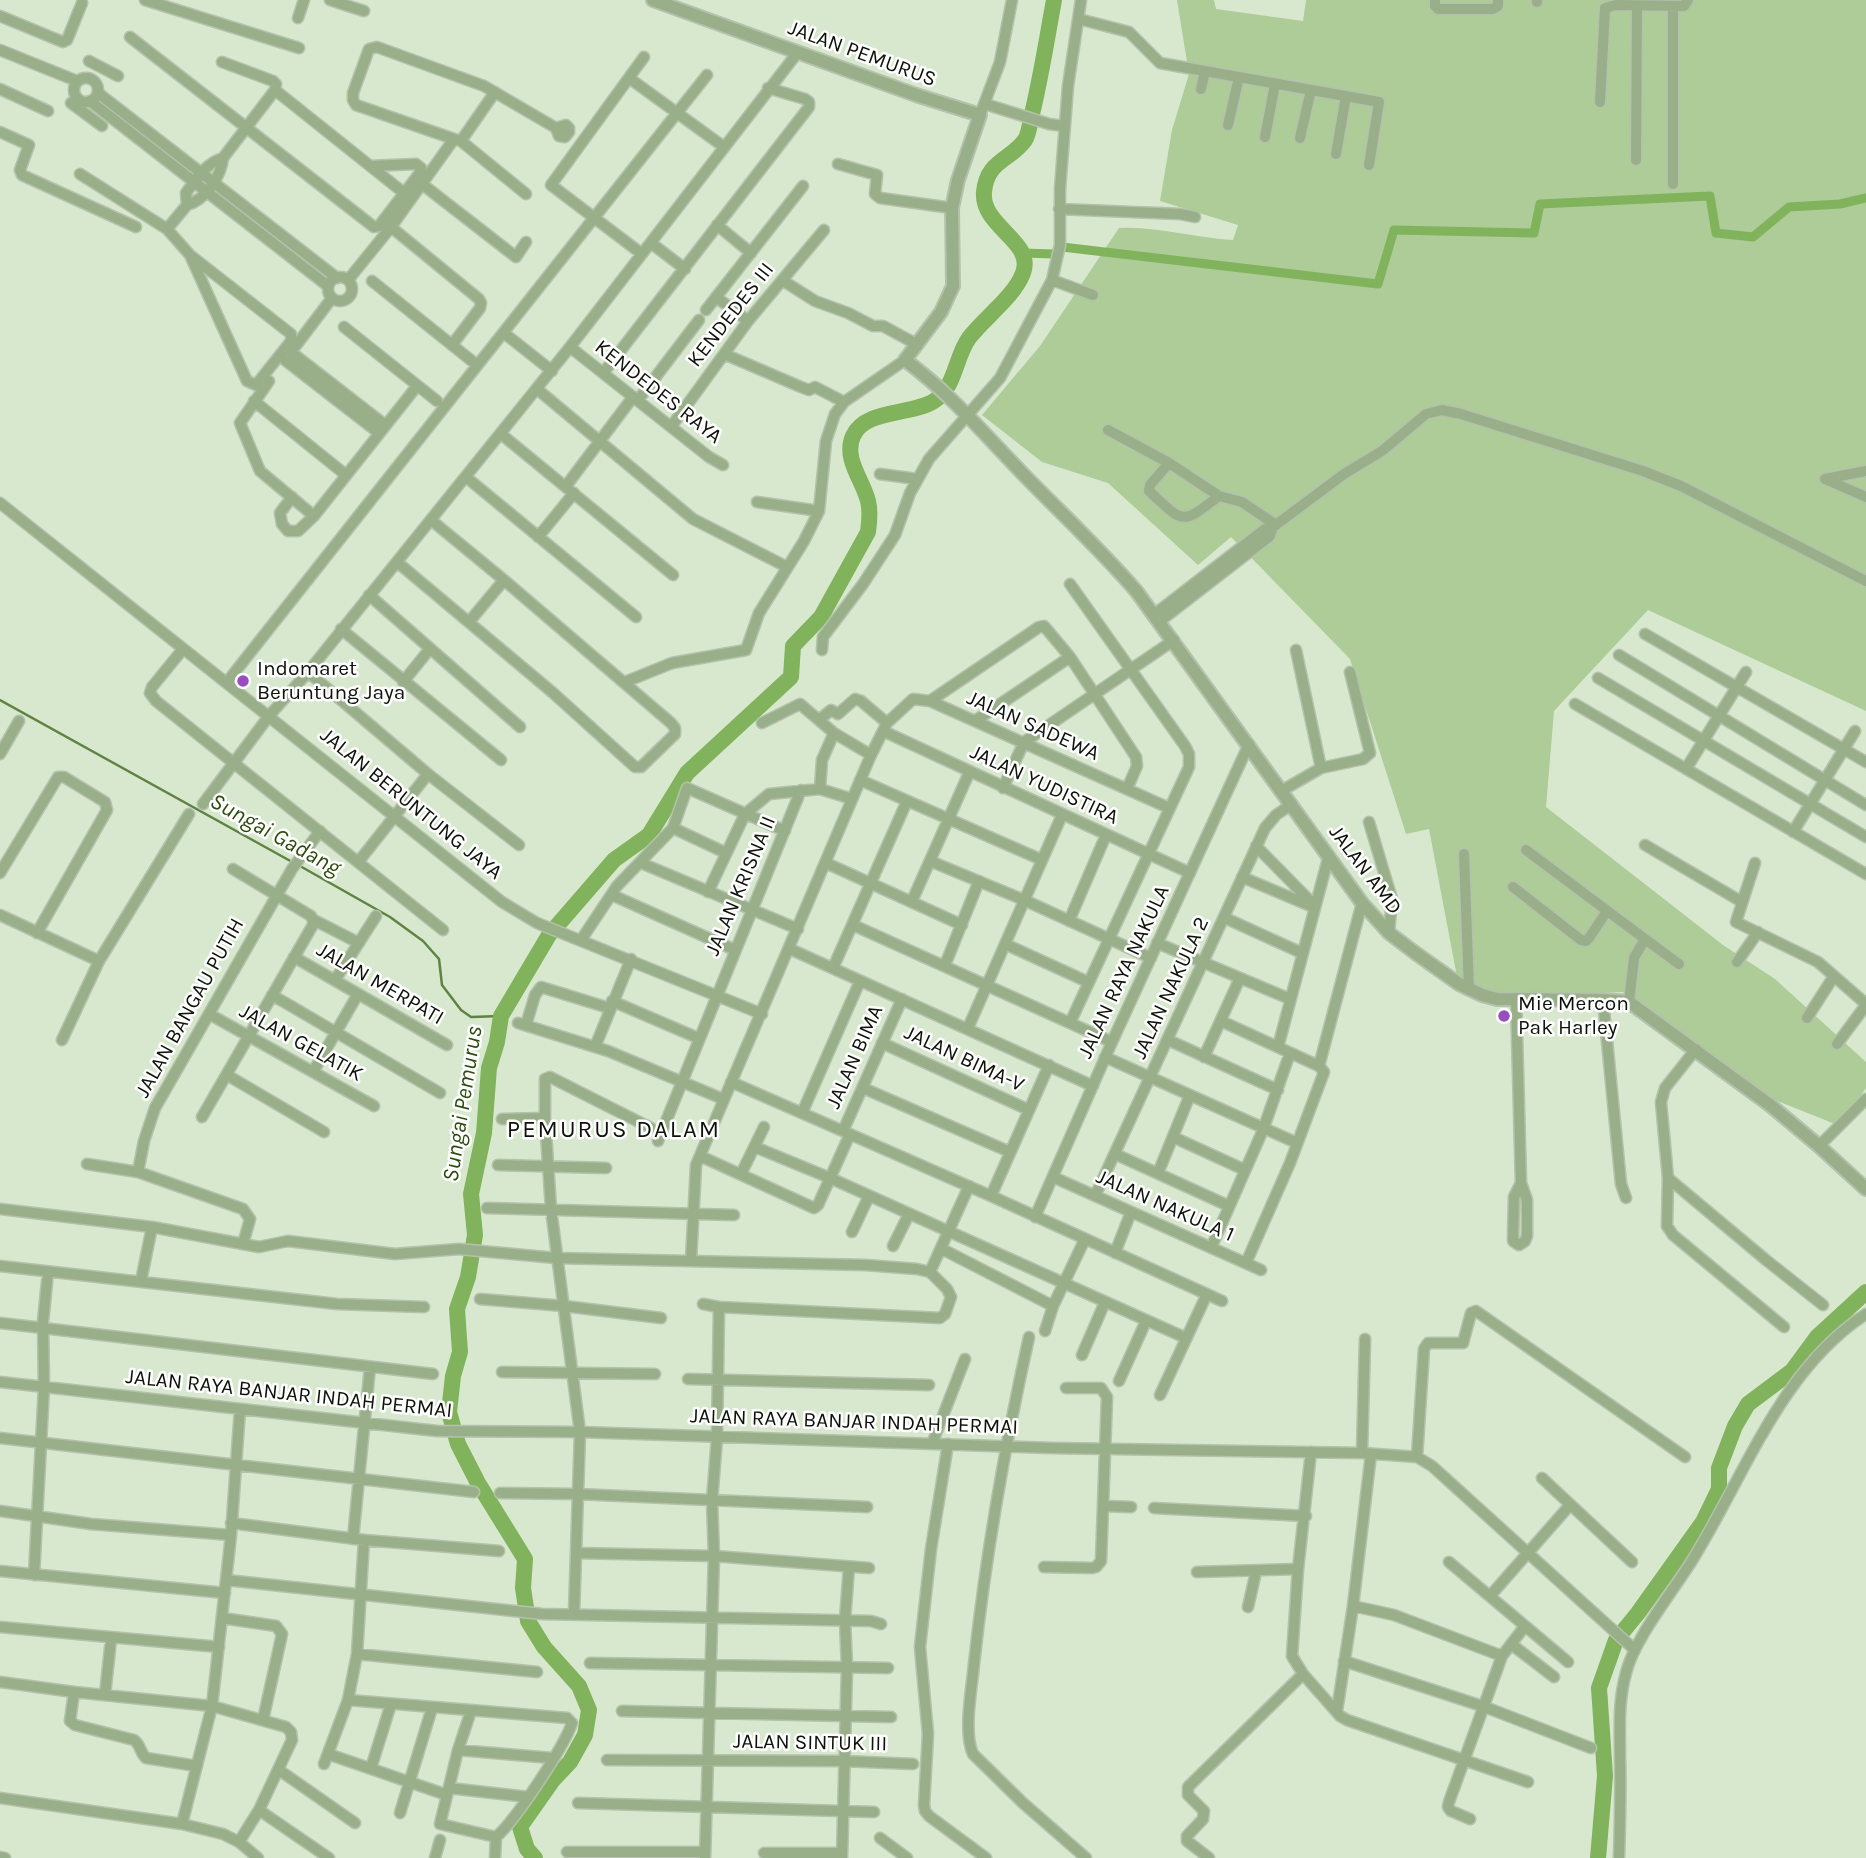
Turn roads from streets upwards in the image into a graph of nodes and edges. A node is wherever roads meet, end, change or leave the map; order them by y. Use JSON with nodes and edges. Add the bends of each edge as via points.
{"nodes":[{"id":1,"x":145,"y":0,"type":"edge"},
{"id":2,"x":304,"y":0,"type":"edge"},
{"id":3,"x":330,"y":0,"type":"edge"},
{"id":4,"x":653,"y":0,"type":"edge"},
{"id":5,"x":1012,"y":0,"type":"edge"},
{"id":6,"x":1082,"y":0,"type":"edge"},
{"id":7,"x":1435,"y":0,"type":"edge"},
{"id":8,"x":1498,"y":0,"type":"edge"},
{"id":9,"x":1688,"y":0,"type":"edge"},
{"id":10,"x":79,"y":1,"type":"edge"},
{"id":11,"x":1616,"y":3,"type":"edge"},
{"id":12,"x":1653,"y":3,"type":"edge"},
{"id":13,"x":1465,"y":4,"type":"edge"},
{"id":14,"x":1637,"y":6,"type":"junction"},
{"id":15,"x":1673,"y":6,"type":"junction"},
{"id":16,"x":364,"y":10,"type":"dead end"},
{"id":17,"x":0,"y":16,"type":"edge"},
{"id":18,"x":298,"y":18,"type":"dead end"},
{"id":19,"x":1079,"y":19,"type":"junction"},
{"id":20,"x":130,"y":37,"type":"dead end"},
{"id":21,"x":299,"y":48,"type":"dead end"},
{"id":22,"x":0,"y":50,"type":"edge"},
{"id":23,"x":798,"y":52,"type":"junction"},
{"id":24,"x":644,"y":57,"type":"dead end"},
{"id":25,"x":222,"y":62,"type":"dead end"},
{"id":26,"x":1205,"y":71,"type":"junction"},
{"id":27,"x":708,"y":75,"type":"dead end"},
{"id":28,"x":1238,"y":77,"type":"junction"},
{"id":29,"x":629,"y":78,"type":"junction"},
{"id":30,"x":78,"y":81,"type":"junction"},
{"id":31,"x":94,"y":84,"type":"junction"},
{"id":32,"x":1276,"y":84,"type":"junction"},
{"id":33,"x":768,"y":88,"type":"junction"},
{"id":34,"x":0,"y":89,"type":"edge"},
{"id":35,"x":276,"y":89,"type":"junction"},
{"id":36,"x":1201,"y":89,"type":"dead end"},
{"id":37,"x":1311,"y":90,"type":"junction"},
{"id":38,"x":495,"y":92,"type":"junction"},
{"id":39,"x":1346,"y":96,"type":"junction"},
{"id":40,"x":1600,"y":102,"type":"dead end"},
{"id":41,"x":81,"y":104,"type":"junction"},
{"id":42,"x":982,"y":110,"type":"junction"},
{"id":43,"x":48,"y":111,"type":"dead end"},
{"id":44,"x":677,"y":112,"type":"junction"},
{"id":45,"x":1228,"y":125,"type":"dead end"},
{"id":46,"x":102,"y":126,"type":"dead end"},
{"id":47,"x":1064,"y":126,"type":"junction"},
{"id":48,"x":246,"y":128,"type":"junction"},
{"id":49,"x":556,"y":128,"type":"dead end"},
{"id":50,"x":0,"y":132,"type":"edge"},
{"id":51,"x":1265,"y":137,"type":"dead end"},
{"id":52,"x":1300,"y":138,"type":"dead end"},
{"id":53,"x":457,"y":140,"type":"junction"},
{"id":54,"x":724,"y":147,"type":"junction"},
{"id":55,"x":1336,"y":153,"type":"dead end"},
{"id":56,"x":223,"y":158,"type":"junction"},
{"id":57,"x":1636,"y":160,"type":"dead end"},
{"id":58,"x":838,"y":164,"type":"dead end"},
{"id":59,"x":1369,"y":165,"type":"dead end"},
{"id":60,"x":370,"y":166,"type":"junction"},
{"id":61,"x":201,"y":173,"type":"junction"},
{"id":62,"x":80,"y":174,"type":"dead end"},
{"id":63,"x":194,"y":182,"type":"junction"},
{"id":64,"x":213,"y":182,"type":"junction"},
{"id":65,"x":422,"y":184,"type":"junction"},
{"id":66,"x":1674,"y":184,"type":"dead end"},
{"id":67,"x":803,"y":186,"type":"dead end"},
{"id":68,"x":206,"y":191,"type":"junction"},
{"id":69,"x":404,"y":193,"type":"junction"},
{"id":70,"x":526,"y":194,"type":"dead end"},
{"id":71,"x":187,"y":205,"type":"junction"},
{"id":72,"x":951,"y":208,"type":"junction"},
{"id":73,"x":1059,"y":209,"type":"junction"},
{"id":74,"x":1195,"y":217,"type":"dead end"},
{"id":75,"x":595,"y":219,"type":"junction"},
{"id":76,"x":717,"y":225,"type":"junction"},
{"id":77,"x":136,"y":227,"type":"dead end"},
{"id":78,"x":391,"y":227,"type":"junction"},
{"id":79,"x":167,"y":229,"type":"junction"},
{"id":80,"x":824,"y":230,"type":"dead end"},
{"id":81,"x":526,"y":242,"type":"dead end"},
{"id":82,"x":651,"y":243,"type":"junction"},
{"id":83,"x":751,"y":253,"type":"junction"},
{"id":84,"x":642,"y":254,"type":"junction"},
{"id":85,"x":190,"y":256,"type":"junction"},
{"id":86,"x":685,"y":269,"type":"junction"},
{"id":87,"x":342,"y":279,"type":"junction"},
{"id":88,"x":782,"y":280,"type":"junction"},
{"id":89,"x":1052,"y":280,"type":"junction"},
{"id":90,"x":372,"y":281,"type":"dead end"},
{"id":91,"x":328,"y":286,"type":"junction"},
{"id":92,"x":1093,"y":295,"type":"dead end"},
{"id":93,"x":716,"y":297,"type":"junction"},
{"id":94,"x":332,"y":298,"type":"junction"},
{"id":95,"x":706,"y":310,"type":"dead end"},
{"id":96,"x":699,"y":320,"type":"dead end"},
{"id":97,"x":748,"y":321,"type":"junction"},
{"id":98,"x":344,"y":327,"type":"dead end"},
{"id":99,"x":504,"y":333,"type":"junction"},
{"id":100,"x":452,"y":345,"type":"junction"},
{"id":101,"x":918,"y":345,"type":"junction"},
{"id":102,"x":570,"y":347,"type":"junction"},
{"id":103,"x":724,"y":354,"type":"junction"},
{"id":104,"x":288,"y":356,"type":"junction"},
{"id":105,"x":905,"y":360,"type":"junction"},
{"id":106,"x":472,"y":361,"type":"dead end"},
{"id":107,"x":552,"y":371,"type":"junction"},
{"id":108,"x":604,"y":372,"type":"junction"},
{"id":109,"x":416,"y":386,"type":"junction"},
{"id":110,"x":537,"y":389,"type":"junction"},
{"id":111,"x":635,"y":398,"type":"junction"},
{"id":112,"x":254,"y":401,"type":"junction"},
{"id":113,"x":438,"y":401,"type":"dead end"},
{"id":114,"x":844,"y":402,"type":"junction"},
{"id":115,"x":968,"y":414,"type":"junction"},
{"id":116,"x":671,"y":427,"type":"junction"},
{"id":117,"x":382,"y":429,"type":"junction"},
{"id":118,"x":1108,"y":430,"type":"dead end"},
{"id":119,"x":501,"y":433,"type":"junction"},
{"id":120,"x":600,"y":441,"type":"junction"},
{"id":121,"x":1169,"y":463,"type":"junction"},
{"id":122,"x":723,"y":466,"type":"dead end"},
{"id":123,"x":1866,"y":471,"type":"edge"},
{"id":124,"x":880,"y":474,"type":"dead end"},
{"id":125,"x":346,"y":475,"type":"junction"},
{"id":126,"x":466,"y":477,"type":"junction"},
{"id":127,"x":917,"y":479,"type":"junction"},
{"id":128,"x":570,"y":490,"type":"junction"},
{"id":129,"x":1219,"y":496,"type":"junction"},
{"id":130,"x":1866,"y":497,"type":"edge"},
{"id":131,"x":292,"y":498,"type":"junction"},
{"id":132,"x":757,"y":502,"type":"dead end"},
{"id":133,"x":0,"y":503,"type":"edge"},
{"id":134,"x":819,"y":511,"type":"junction"},
{"id":135,"x":314,"y":516,"type":"junction"},
{"id":136,"x":431,"y":520,"type":"junction"},
{"id":137,"x":1275,"y":526,"type":"junction"},
{"id":138,"x":538,"y":537,"type":"junction"},
{"id":139,"x":397,"y":562,"type":"junction"},
{"id":140,"x":788,"y":567,"type":"junction"},
{"id":141,"x":673,"y":575,"type":"dead end"},
{"id":142,"x":505,"y":580,"type":"junction"},
{"id":143,"x":1866,"y":581,"type":"edge"},
{"id":144,"x":1070,"y":584,"type":"dead end"},
{"id":145,"x":369,"y":595,"type":"junction"},
{"id":146,"x":636,"y":617,"type":"dead end"},
{"id":147,"x":1157,"y":618,"type":"junction"},
{"id":148,"x":469,"y":622,"type":"junction"},
{"id":149,"x":341,"y":629,"type":"junction"},
{"id":150,"x":1645,"y":634,"type":"dead end"},
{"id":151,"x":1174,"y":640,"type":"junction"},
{"id":152,"x":183,"y":649,"type":"junction"},
{"id":153,"x":429,"y":650,"type":"junction"},
{"id":154,"x":822,"y":650,"type":"dead end"},
{"id":155,"x":1296,"y":650,"type":"dead end"},
{"id":156,"x":1619,"y":655,"type":"dead end"},
{"id":157,"x":1070,"y":657,"type":"junction"},
{"id":158,"x":1129,"y":670,"type":"junction"},
{"id":159,"x":308,"y":672,"type":"junction"},
{"id":160,"x":1350,"y":672,"type":"dead end"},
{"id":161,"x":1746,"y":672,"type":"dead end"},
{"id":162,"x":1598,"y":678,"type":"dead end"},
{"id":163,"x":227,"y":682,"type":"junction"},
{"id":164,"x":403,"y":682,"type":"junction"},
{"id":165,"x":625,"y":682,"type":"junction"},
{"id":166,"x":1737,"y":686,"type":"junction"},
{"id":167,"x":1094,"y":693,"type":"junction"},
{"id":168,"x":930,"y":701,"type":"junction"},
{"id":169,"x":1575,"y":704,"type":"dead end"},
{"id":170,"x":269,"y":716,"type":"junction"},
{"id":171,"x":1720,"y":717,"type":"junction"},
{"id":172,"x":819,"y":720,"type":"junction"},
{"id":173,"x":19,"y":721,"type":"dead end"},
{"id":174,"x":975,"y":721,"type":"junction"},
{"id":175,"x":762,"y":723,"type":"dead end"},
{"id":176,"x":520,"y":727,"type":"dead end"},
{"id":177,"x":885,"y":727,"type":"junction"},
{"id":178,"x":1855,"y":731,"type":"dead end"},
{"id":179,"x":834,"y":733,"type":"junction"},
{"id":180,"x":1024,"y":742,"type":"junction"},
{"id":181,"x":1703,"y":742,"type":"junction"},
{"id":182,"x":1250,"y":744,"type":"junction"},
{"id":183,"x":1844,"y":749,"type":"junction"},
{"id":184,"x":0,"y":754,"type":"edge"},
{"id":185,"x":871,"y":755,"type":"junction"},
{"id":186,"x":501,"y":761,"type":"dead end"},
{"id":187,"x":1866,"y":762,"type":"edge"},
{"id":188,"x":233,"y":763,"type":"junction"},
{"id":189,"x":1321,"y":768,"type":"junction"},
{"id":190,"x":1685,"y":769,"type":"junction"},
{"id":191,"x":969,"y":773,"type":"junction"},
{"id":192,"x":428,"y":774,"type":"junction"},
{"id":193,"x":860,"y":780,"type":"junction"},
{"id":194,"x":1824,"y":780,"type":"junction"},
{"id":195,"x":1003,"y":788,"type":"junction"},
{"id":196,"x":820,"y":789,"type":"junction"},
{"id":197,"x":1127,"y":789,"type":"junction"},
{"id":198,"x":801,"y":790,"type":"junction"},
{"id":199,"x":1283,"y":790,"type":"junction"},
{"id":200,"x":852,"y":799,"type":"junction"},
{"id":201,"x":907,"y":801,"type":"junction"},
{"id":202,"x":203,"y":804,"type":"dead end"},
{"id":203,"x":1292,"y":804,"type":"junction"},
{"id":204,"x":1810,"y":804,"type":"junction"},
{"id":205,"x":1866,"y":805,"type":"edge"},
{"id":206,"x":1169,"y":808,"type":"junction"},
{"id":207,"x":189,"y":814,"type":"dead end"},
{"id":208,"x":746,"y":814,"type":"junction"},
{"id":209,"x":1062,"y":815,"type":"junction"},
{"id":210,"x":395,"y":816,"type":"junction"},
{"id":211,"x":949,"y":818,"type":"junction"},
{"id":212,"x":1369,"y":822,"type":"dead end"},
{"id":213,"x":673,"y":828,"type":"junction"},
{"id":214,"x":320,"y":831,"type":"junction"},
{"id":215,"x":785,"y":831,"type":"junction"},
{"id":216,"x":1793,"y":832,"type":"junction"},
{"id":217,"x":1106,"y":835,"type":"junction"},
{"id":218,"x":1866,"y":837,"type":"edge"},
{"id":219,"x":519,"y":845,"type":"dead end"},
{"id":220,"x":1645,"y":845,"type":"dead end"},
{"id":221,"x":1256,"y":846,"type":"junction"},
{"id":222,"x":1526,"y":850,"type":"dead end"},
{"id":223,"x":726,"y":853,"type":"junction"},
{"id":224,"x":1464,"y":853,"type":"dead end"},
{"id":225,"x":1148,"y":854,"type":"junction"},
{"id":226,"x":1329,"y":855,"type":"junction"},
{"id":227,"x":1042,"y":860,"type":"junction"},
{"id":228,"x":359,"y":861,"type":"junction"},
{"id":229,"x":930,"y":861,"type":"junction"},
{"id":230,"x":641,"y":863,"type":"junction"},
{"id":231,"x":826,"y":863,"type":"junction"},
{"id":232,"x":1755,"y":863,"type":"dead end"},
{"id":233,"x":233,"y":869,"type":"dead end"},
{"id":234,"x":0,"y":873,"type":"edge"},
{"id":235,"x":1190,"y":873,"type":"junction"},
{"id":236,"x":1866,"y":874,"type":"edge"},
{"id":237,"x":1242,"y":877,"type":"junction"},
{"id":238,"x":979,"y":881,"type":"junction"},
{"id":239,"x":871,"y":883,"type":"junction"},
{"id":240,"x":1513,"y":887,"type":"dead end"},
{"id":241,"x":708,"y":892,"type":"junction"},
{"id":242,"x":612,"y":895,"type":"junction"},
{"id":243,"x":275,"y":896,"type":"junction"},
{"id":244,"x":1024,"y":900,"type":"junction"},
{"id":245,"x":912,"y":901,"type":"junction"},
{"id":246,"x":1362,"y":902,"type":"junction"},
{"id":247,"x":1742,"y":902,"type":"junction"},
{"id":248,"x":1314,"y":906,"type":"junction"},
{"id":249,"x":752,"y":910,"type":"junction"},
{"id":250,"x":1607,"y":911,"type":"junction"},
{"id":251,"x":0,"y":915,"type":"edge"},
{"id":252,"x":376,"y":916,"type":"dead end"},
{"id":253,"x":1225,"y":918,"type":"junction"},
{"id":254,"x":314,"y":919,"type":"junction"},
{"id":255,"x":1069,"y":921,"type":"junction"},
{"id":256,"x":853,"y":925,"type":"junction"},
{"id":257,"x":962,"y":925,"type":"junction"},
{"id":258,"x":443,"y":929,"type":"dead end"},
{"id":259,"x":799,"y":929,"type":"junction"},
{"id":260,"x":1758,"y":932,"type":"junction"},
{"id":261,"x":37,"y":933,"type":"junction"},
{"id":262,"x":1389,"y":933,"type":"junction"},
{"id":263,"x":1645,"y":939,"type":"junction"},
{"id":264,"x":581,"y":940,"type":"junction"},
{"id":265,"x":1107,"y":940,"type":"junction"},
{"id":266,"x":359,"y":943,"type":"junction"},
{"id":267,"x":1157,"y":943,"type":"junction"},
{"id":268,"x":1005,"y":944,"type":"junction"},
{"id":269,"x":790,"y":949,"type":"junction"},
{"id":270,"x":735,"y":950,"type":"junction"},
{"id":271,"x":1302,"y":953,"type":"junction"},
{"id":272,"x":294,"y":957,"type":"junction"},
{"id":273,"x":1150,"y":958,"type":"junction"},
{"id":274,"x":631,"y":959,"type":"junction"},
{"id":275,"x":99,"y":961,"type":"junction"},
{"id":276,"x":1737,"y":962,"type":"dead end"},
{"id":277,"x":1204,"y":964,"type":"junction"},
{"id":278,"x":1679,"y":964,"type":"dead end"},
{"id":279,"x":945,"y":965,"type":"junction"},
{"id":280,"x":833,"y":968,"type":"junction"},
{"id":281,"x":1834,"y":976,"type":"junction"},
{"id":282,"x":1240,"y":978,"type":"junction"},
{"id":283,"x":335,"y":980,"type":"junction"},
{"id":284,"x":860,"y":981,"type":"junction"},
{"id":285,"x":1088,"y":982,"type":"junction"},
{"id":286,"x":987,"y":984,"type":"junction"},
{"id":287,"x":1849,"y":989,"type":"junction"},
{"id":288,"x":1469,"y":990,"type":"junction"},
{"id":289,"x":358,"y":994,"type":"junction"},
{"id":290,"x":272,"y":995,"type":"junction"},
{"id":291,"x":716,"y":995,"type":"junction"},
{"id":292,"x":1866,"y":995,"type":"edge"},
{"id":293,"x":1516,"y":998,"type":"junction"},
{"id":294,"x":902,"y":999,"type":"junction"},
{"id":295,"x":1290,"y":999,"type":"junction"},
{"id":296,"x":1603,"y":1000,"type":"junction"},
{"id":297,"x":1629,"y":1002,"type":"junction"},
{"id":298,"x":1866,"y":1004,"type":"edge"},
{"id":299,"x":611,"y":1005,"type":"junction"},
{"id":300,"x":209,"y":1014,"type":"junction"},
{"id":301,"x":762,"y":1014,"type":"junction"},
{"id":302,"x":1807,"y":1018,"type":"dead end"},
{"id":303,"x":1221,"y":1021,"type":"junction"},
{"id":304,"x":1070,"y":1023,"type":"junction"},
{"id":305,"x":968,"y":1028,"type":"junction"},
{"id":306,"x":336,"y":1032,"type":"junction"},
{"id":307,"x":248,"y":1037,"type":"junction"},
{"id":308,"x":698,"y":1038,"type":"junction"},
{"id":309,"x":62,"y":1040,"type":"dead end"},
{"id":310,"x":1168,"y":1040,"type":"junction"},
{"id":311,"x":1112,"y":1042,"type":"junction"},
{"id":312,"x":882,"y":1043,"type":"junction"},
{"id":313,"x":1837,"y":1044,"type":"dead end"},
{"id":314,"x":447,"y":1045,"type":"dead end"},
{"id":315,"x":594,"y":1047,"type":"junction"},
{"id":316,"x":1278,"y":1047,"type":"junction"},
{"id":317,"x":1696,"y":1049,"type":"junction"},
{"id":318,"x":1290,"y":1053,"type":"junction"},
{"id":319,"x":1205,"y":1056,"type":"junction"},
{"id":320,"x":1105,"y":1057,"type":"junction"},
{"id":321,"x":1049,"y":1065,"type":"junction"},
{"id":322,"x":1319,"y":1066,"type":"junction"},
{"id":323,"x":313,"y":1072,"type":"junction"},
{"id":324,"x":228,"y":1075,"type":"junction"},
{"id":325,"x":1150,"y":1078,"type":"junction"},
{"id":326,"x":681,"y":1080,"type":"junction"},
{"id":327,"x":731,"y":1082,"type":"junction"},
{"id":328,"x":1093,"y":1086,"type":"junction"},
{"id":329,"x":863,"y":1088,"type":"junction"},
{"id":330,"x":1278,"y":1090,"type":"junction"},
{"id":331,"x":440,"y":1093,"type":"dead end"},
{"id":332,"x":1191,"y":1095,"type":"junction"},
{"id":333,"x":723,"y":1099,"type":"junction"},
{"id":334,"x":1865,"y":1102,"type":"edge"},
{"id":335,"x":374,"y":1106,"type":"dead end"},
{"id":336,"x":1029,"y":1110,"type":"junction"},
{"id":337,"x":802,"y":1113,"type":"junction"},
{"id":338,"x":202,"y":1117,"type":"dead end"},
{"id":339,"x":545,"y":1118,"type":"junction"},
{"id":340,"x":502,"y":1119,"type":"dead end"},
{"id":341,"x":764,"y":1126,"type":"dead end"},
{"id":342,"x":651,"y":1128,"type":"dead end"},
{"id":343,"x":1263,"y":1130,"type":"junction"},
{"id":344,"x":324,"y":1132,"type":"dead end"},
{"id":345,"x":847,"y":1132,"type":"junction"},
{"id":346,"x":1173,"y":1137,"type":"junction"},
{"id":347,"x":658,"y":1141,"type":"dead end"},
{"id":348,"x":1297,"y":1143,"type":"junction"},
{"id":349,"x":1819,"y":1146,"type":"junction"},
{"id":350,"x":755,"y":1147,"type":"junction"},
{"id":351,"x":1010,"y":1153,"type":"junction"},
{"id":352,"x":1115,"y":1154,"type":"junction"},
{"id":353,"x":699,"y":1156,"type":"junction"},
{"id":354,"x":87,"y":1164,"type":"dead end"},
{"id":355,"x":498,"y":1165,"type":"dead end"},
{"id":356,"x":549,"y":1165,"type":"junction"},
{"id":357,"x":606,"y":1168,"type":"dead end"},
{"id":358,"x":1245,"y":1170,"type":"junction"},
{"id":359,"x":138,"y":1172,"type":"junction"},
{"id":360,"x":1158,"y":1173,"type":"junction"},
{"id":361,"x":741,"y":1174,"type":"junction"},
{"id":362,"x":1053,"y":1177,"type":"junction"},
{"id":363,"x":830,"y":1178,"type":"junction"},
{"id":364,"x":1668,"y":1178,"type":"junction"},
{"id":365,"x":1521,"y":1184,"type":"junction"},
{"id":366,"x":969,"y":1186,"type":"junction"},
{"id":367,"x":1866,"y":1189,"type":"edge"},
{"id":368,"x":869,"y":1196,"type":"junction"},
{"id":369,"x":991,"y":1196,"type":"junction"},
{"id":370,"x":1096,"y":1196,"type":"junction"},
{"id":371,"x":1626,"y":1198,"type":"dead end"},
{"id":372,"x":1229,"y":1206,"type":"junction"},
{"id":373,"x":487,"y":1208,"type":"dead end"},
{"id":374,"x":0,"y":1209,"type":"edge"},
{"id":375,"x":551,"y":1209,"type":"junction"},
{"id":376,"x":1131,"y":1212,"type":"junction"},
{"id":377,"x":692,"y":1213,"type":"junction"},
{"id":378,"x":909,"y":1214,"type":"junction"},
{"id":379,"x":734,"y":1215,"type":"dead end"},
{"id":380,"x":1035,"y":1217,"type":"junction"},
{"id":381,"x":152,"y":1227,"type":"junction"},
{"id":382,"x":852,"y":1232,"type":"dead end"},
{"id":383,"x":949,"y":1233,"type":"junction"},
{"id":384,"x":1085,"y":1239,"type":"junction"},
{"id":385,"x":243,"y":1244,"type":"junction"},
{"id":386,"x":893,"y":1246,"type":"dead end"},
{"id":387,"x":942,"y":1248,"type":"junction"},
{"id":388,"x":1211,"y":1248,"type":"junction"},
{"id":389,"x":1115,"y":1253,"type":"junction"},
{"id":390,"x":556,"y":1258,"type":"junction"},
{"id":391,"x":691,"y":1261,"type":"junction"},
{"id":392,"x":1246,"y":1263,"type":"junction"},
{"id":393,"x":0,"y":1266,"type":"edge"},
{"id":394,"x":1261,"y":1270,"type":"dead end"},
{"id":395,"x":48,"y":1272,"type":"junction"},
{"id":396,"x":930,"y":1272,"type":"junction"},
{"id":397,"x":141,"y":1281,"type":"junction"},
{"id":398,"x":1063,"y":1284,"type":"junction"},
{"id":399,"x":1207,"y":1294,"type":"junction"},
{"id":400,"x":481,"y":1299,"type":"dead end"},
{"id":401,"x":1222,"y":1301,"type":"dead end"},
{"id":402,"x":1105,"y":1302,"type":"junction"},
{"id":403,"x":703,"y":1304,"type":"dead end"},
{"id":404,"x":1823,"y":1305,"type":"dead end"},
{"id":405,"x":564,"y":1306,"type":"junction"},
{"id":406,"x":1053,"y":1306,"type":"junction"},
{"id":407,"x":424,"y":1307,"type":"dead end"},
{"id":408,"x":719,"y":1307,"type":"junction"},
{"id":409,"x":1866,"y":1314,"type":"edge"},
{"id":410,"x":661,"y":1318,"type":"dead end"},
{"id":411,"x":1146,"y":1321,"type":"junction"},
{"id":412,"x":0,"y":1323,"type":"edge"},
{"id":413,"x":1784,"y":1327,"type":"dead end"},
{"id":414,"x":44,"y":1328,"type":"junction"},
{"id":415,"x":1045,"y":1331,"type":"dead end"},
{"id":416,"x":1029,"y":1337,"type":"dead end"},
{"id":417,"x":1186,"y":1338,"type":"junction"},
{"id":418,"x":1365,"y":1339,"type":"dead end"},
{"id":419,"x":1082,"y":1355,"type":"dead end"},
{"id":420,"x":965,"y":1359,"type":"dead end"},
{"id":421,"x":370,"y":1367,"type":"junction"},
{"id":422,"x":502,"y":1372,"type":"dead end"},
{"id":423,"x":573,"y":1373,"type":"junction"},
{"id":424,"x":433,"y":1374,"type":"dead end"},
{"id":425,"x":655,"y":1374,"type":"dead end"},
{"id":426,"x":688,"y":1379,"type":"dead end"},
{"id":427,"x":716,"y":1380,"type":"junction"},
{"id":428,"x":1119,"y":1381,"type":"dead end"},
{"id":429,"x":0,"y":1382,"type":"edge"},
{"id":430,"x":929,"y":1385,"type":"dead end"},
{"id":431,"x":44,"y":1387,"type":"junction"},
{"id":432,"x":1066,"y":1388,"type":"dead end"},
{"id":433,"x":1160,"y":1395,"type":"dead end"},
{"id":434,"x":240,"y":1409,"type":"junction"},
{"id":435,"x":363,"y":1423,"type":"junction"},
{"id":436,"x":580,"y":1432,"type":"junction"},
{"id":437,"x":0,"y":1438,"type":"edge"},
{"id":438,"x":717,"y":1438,"type":"junction"},
{"id":439,"x":40,"y":1442,"type":"junction"},
{"id":440,"x":932,"y":1444,"type":"junction"},
{"id":441,"x":948,"y":1444,"type":"junction"},
{"id":442,"x":1005,"y":1446,"type":"junction"},
{"id":443,"x":1105,"y":1448,"type":"junction"},
{"id":444,"x":1311,"y":1452,"type":"junction"},
{"id":445,"x":1367,"y":1454,"type":"junction"},
{"id":446,"x":1417,"y":1457,"type":"junction"},
{"id":447,"x":1685,"y":1457,"type":"dead end"},
{"id":448,"x":236,"y":1465,"type":"junction"},
{"id":449,"x":1542,"y":1478,"type":"dead end"},
{"id":450,"x":359,"y":1479,"type":"junction"},
{"id":451,"x":474,"y":1492,"type":"dead end"},
{"id":452,"x":500,"y":1493,"type":"dead end"},
{"id":453,"x":577,"y":1494,"type":"junction"},
{"id":454,"x":712,"y":1502,"type":"junction"},
{"id":455,"x":1570,"y":1505,"type":"junction"},
{"id":456,"x":1104,"y":1506,"type":"junction"},
{"id":457,"x":867,"y":1507,"type":"dead end"},
{"id":458,"x":1131,"y":1507,"type":"dead end"},
{"id":459,"x":1154,"y":1508,"type":"dead end"},
{"id":460,"x":0,"y":1511,"type":"edge"},
{"id":461,"x":1306,"y":1516,"type":"junction"},
{"id":462,"x":36,"y":1518,"type":"junction"},
{"id":463,"x":231,"y":1529,"type":"junction"},
{"id":464,"x":358,"y":1539,"type":"junction"},
{"id":465,"x":499,"y":1551,"type":"dead end"},
{"id":466,"x":1529,"y":1552,"type":"junction"},
{"id":467,"x":576,"y":1553,"type":"junction"},
{"id":468,"x":714,"y":1556,"type":"junction"},
{"id":469,"x":1449,"y":1562,"type":"dead end"},
{"id":470,"x":1632,"y":1562,"type":"dead end"},
{"id":471,"x":849,"y":1567,"type":"junction"},
{"id":472,"x":1044,"y":1567,"type":"dead end"},
{"id":473,"x":869,"y":1568,"type":"dead end"},
{"id":474,"x":1298,"y":1569,"type":"junction"},
{"id":475,"x":0,"y":1570,"type":"edge"},
{"id":476,"x":1197,"y":1572,"type":"dead end"},
{"id":477,"x":1256,"y":1572,"type":"junction"},
{"id":478,"x":34,"y":1575,"type":"junction"},
{"id":479,"x":226,"y":1580,"type":"junction"},
{"id":480,"x":225,"y":1593,"type":"junction"},
{"id":481,"x":360,"y":1594,"type":"junction"},
{"id":482,"x":1490,"y":1596,"type":"junction"},
{"id":483,"x":1353,"y":1606,"type":"junction"},
{"id":484,"x":1248,"y":1607,"type":"dead end"},
{"id":485,"x":574,"y":1614,"type":"junction"},
{"id":486,"x":711,"y":1617,"type":"junction"},
{"id":487,"x":222,"y":1618,"type":"junction"},
{"id":488,"x":845,"y":1620,"type":"junction"},
{"id":489,"x":881,"y":1624,"type":"dead end"},
{"id":490,"x":1525,"y":1626,"type":"junction"},
{"id":491,"x":0,"y":1627,"type":"edge"},
{"id":492,"x":111,"y":1639,"type":"junction"},
{"id":493,"x":1511,"y":1644,"type":"junction"},
{"id":494,"x":219,"y":1647,"type":"junction"},
{"id":495,"x":1632,"y":1647,"type":"junction"},
{"id":496,"x":357,"y":1654,"type":"junction"},
{"id":497,"x":1502,"y":1656,"type":"junction"},
{"id":498,"x":1344,"y":1661,"type":"junction"},
{"id":499,"x":1567,"y":1662,"type":"dead end"},
{"id":500,"x":590,"y":1663,"type":"dead end"},
{"id":501,"x":710,"y":1663,"type":"junction"},
{"id":502,"x":847,"y":1667,"type":"junction"},
{"id":503,"x":888,"y":1668,"type":"dead end"},
{"id":504,"x":537,"y":1672,"type":"dead end"},
{"id":505,"x":1303,"y":1674,"type":"junction"},
{"id":506,"x":1554,"y":1677,"type":"dead end"},
{"id":507,"x":0,"y":1682,"type":"edge"},
{"id":508,"x":74,"y":1692,"type":"junction"},
{"id":509,"x":105,"y":1695,"type":"junction"},
{"id":510,"x":348,"y":1700,"type":"junction"},
{"id":511,"x":391,"y":1704,"type":"junction"},
{"id":512,"x":212,"y":1706,"type":"junction"},
{"id":513,"x":432,"y":1707,"type":"junction"},
{"id":514,"x":1485,"y":1707,"type":"junction"},
{"id":515,"x":471,"y":1711,"type":"junction"},
{"id":516,"x":622,"y":1711,"type":"dead end"},
{"id":517,"x":1336,"y":1711,"type":"junction"},
{"id":518,"x":708,"y":1713,"type":"junction"},
{"id":519,"x":845,"y":1716,"type":"junction"},
{"id":520,"x":891,"y":1717,"type":"dead end"},
{"id":521,"x":263,"y":1720,"type":"junction"},
{"id":522,"x":1591,"y":1748,"type":"dead end"},
{"id":523,"x":458,"y":1750,"type":"junction"},
{"id":524,"x":552,"y":1758,"type":"junction"},
{"id":525,"x":607,"y":1760,"type":"dead end"},
{"id":526,"x":706,"y":1760,"type":"junction"},
{"id":527,"x":1465,"y":1760,"type":"junction"},
{"id":528,"x":843,"y":1761,"type":"junction"},
{"id":529,"x":913,"y":1764,"type":"dead end"},
{"id":530,"x":197,"y":1766,"type":"junction"},
{"id":531,"x":372,"y":1768,"type":"junction"},
{"id":532,"x":279,"y":1770,"type":"junction"},
{"id":533,"x":410,"y":1782,"type":"junction"},
{"id":534,"x":1528,"y":1782,"type":"dead end"},
{"id":535,"x":448,"y":1792,"type":"junction"},
{"id":536,"x":528,"y":1797,"type":"junction"},
{"id":537,"x":0,"y":1798,"type":"edge"},
{"id":538,"x":578,"y":1803,"type":"dead end"},
{"id":539,"x":706,"y":1807,"type":"junction"},
{"id":540,"x":258,"y":1810,"type":"junction"},
{"id":541,"x":843,"y":1810,"type":"junction"},
{"id":542,"x":874,"y":1812,"type":"dead end"},
{"id":543,"x":400,"y":1813,"type":"dead end"},
{"id":544,"x":1470,"y":1819,"type":"dead end"},
{"id":545,"x":355,"y":1823,"type":"dead end"},
{"id":546,"x":182,"y":1824,"type":"junction"},
{"id":547,"x":496,"y":1837,"type":"junction"},
{"id":548,"x":880,"y":1838,"type":"dead end"},
{"id":549,"x":440,"y":1840,"type":"dead end"},
{"id":550,"x":239,"y":1842,"type":"junction"},
{"id":551,"x":567,"y":1852,"type":"dead end"},
{"id":552,"x":764,"y":1853,"type":"dead end"},
{"id":553,"x":705,"y":1855,"type":"edge"},
{"id":554,"x":841,"y":1856,"type":"edge"},
{"id":555,"x":258,"y":1858,"type":"edge"},
{"id":556,"x":329,"y":1858,"type":"edge"},
{"id":557,"x":435,"y":1858,"type":"edge"},
{"id":558,"x":495,"y":1858,"type":"edge"},
{"id":559,"x":907,"y":1858,"type":"edge"},
{"id":560,"x":986,"y":1858,"type":"edge"},
{"id":561,"x":1086,"y":1858,"type":"edge"},
{"id":562,"x":1209,"y":1858,"type":"edge"},
{"id":563,"x":1619,"y":1858,"type":"edge"}],
"edges":[{"from":1,"to":21,"type":"street"},
{"from":2,"to":18,"type":"street"},
{"from":3,"to":16,"type":"street"},
{"from":4,"to":23,"type":"street","name":"JALAN PEMURUS"},
{"from":5,"to":42,"type":"street","via":[[1000,62]]},
{"from":6,"to":19,"type":"street"},
{"from":7,"to":13,"type":"street","via":[[1438,9]]},
{"from":8,"to":13,"type":"street","via":[[1493,9]]},
{"from":9,"to":15,"type":"street","via":[[1684,6]]},
{"from":10,"to":17,"type":"street","via":[[74,24],[63,42]]},
{"from":11,"to":14,"type":"street"},
{"from":11,"to":40,"type":"street","via":[[1605,8]]},
{"from":12,"to":14,"type":"street"},
{"from":12,"to":15,"type":"street"},
{"from":14,"to":57,"type":"street"},
{"from":15,"to":66,"type":"street"},
{"from":19,"to":26,"type":"street","via":[[1129,33],[1160,63]]},
{"from":19,"to":47,"type":"street"},
{"from":20,"to":48,"type":"street"},
{"from":22,"to":30,"type":"street"},
{"from":23,"to":33,"type":"street"},
{"from":23,"to":42,"type":"street","name":"JALAN PEMURUS"},
{"from":24,"to":29,"type":"street"},
{"from":25,"to":35,"type":"street","via":[[273,81]]},
{"from":26,"to":28,"type":"street"},
{"from":26,"to":36,"type":"street"},
{"from":27,"to":44,"type":"street"},
{"from":28,"to":32,"type":"street"},
{"from":28,"to":45,"type":"street"},
{"from":29,"to":44,"type":"street"},
{"from":29,"to":75,"type":"street","via":[[552,183]]},
{"from":30,"to":31,"type":"street"},
{"from":30,"to":41,"type":"street","via":[[74,92]]},
{"from":31,"to":31,"type":"street","via":[[104,80],[113,74],[93,63]]},
{"from":31,"to":41,"type":"street"},
{"from":31,"to":61,"type":"street"},
{"from":32,"to":37,"type":"street"},
{"from":32,"to":51,"type":"street"},
{"from":33,"to":54,"type":"street"},
{"from":33,"to":76,"type":"street","via":[[805,99],[809,107]]},
{"from":34,"to":43,"type":"street"},
{"from":35,"to":48,"type":"street"},
{"from":35,"to":60,"type":"street"},
{"from":37,"to":39,"type":"street"},
{"from":37,"to":52,"type":"street"},
{"from":38,"to":49,"type":"street"},
{"from":38,"to":53,"type":"street"},
{"from":38,"to":53,"type":"street","via":[[377,47],[369,49],[353,93],[356,104]]},
{"from":39,"to":55,"type":"street"},
{"from":39,"to":59,"type":"street","via":[[1379,102]]},
{"from":41,"to":46,"type":"street"},
{"from":41,"to":63,"type":"street"},
{"from":42,"to":47,"type":"street"},
{"from":42,"to":72,"type":"street"},
{"from":44,"to":54,"type":"street"},
{"from":44,"to":75,"type":"street"},
{"from":47,"to":73,"type":"street"},
{"from":48,"to":56,"type":"street"},
{"from":48,"to":69,"type":"street","via":[[372,226],[377,227]]},
{"from":50,"to":77,"type":"street","via":[[30,148],[22,175]]},
{"from":53,"to":65,"type":"street"},
{"from":53,"to":70,"type":"street"},
{"from":54,"to":82,"type":"street"},
{"from":56,"to":61,"type":"street"},
{"from":56,"to":64,"type":"street","via":[[222,170]]},
{"from":58,"to":72,"type":"street","via":[[877,175],[875,194],[880,198]]},
{"from":60,"to":69,"type":"street"},
{"from":60,"to":69,"type":"street","via":[[420,166],[421,172]]},
{"from":61,"to":63,"type":"street"},
{"from":61,"to":64,"type":"street"},
{"from":62,"to":79,"type":"street"},
{"from":63,"to":68,"type":"street"},
{"from":63,"to":71,"type":"street","via":[[186,193]]},
{"from":64,"to":68,"type":"street"},
{"from":64,"to":87,"type":"street"},
{"from":65,"to":78,"type":"street"},
{"from":65,"to":81,"type":"street","via":[[516,257]]},
{"from":67,"to":83,"type":"street"},
{"from":68,"to":71,"type":"street","via":[[198,202]]},
{"from":68,"to":91,"type":"street"},
{"from":71,"to":79,"type":"street"},
{"from":72,"to":101,"type":"street","via":[[953,286],[942,312]]},
{"from":73,"to":74,"type":"street"},
{"from":73,"to":89,"type":"street"},
{"from":75,"to":84,"type":"street"},
{"from":75,"to":99,"type":"street"},
{"from":76,"to":83,"type":"street"},
{"from":76,"to":86,"type":"street"},
{"from":78,"to":87,"type":"street"},
{"from":78,"to":100,"type":"street","via":[[479,299],[480,308]]},
{"from":79,"to":85,"type":"street"},
{"from":80,"to":88,"type":"street","name":"KENDEDES III"},
{"from":82,"to":84,"type":"street"},
{"from":82,"to":86,"type":"street"},
{"from":83,"to":93,"type":"street"},
{"from":84,"to":102,"type":"street"},
{"from":85,"to":85,"type":"street","via":[[247,381],[259,383],[292,336]]},
{"from":86,"to":108,"type":"street"},
{"from":87,"to":91,"type":"street"},
{"from":87,"to":94,"type":"street","via":[[352,286],[349,297],[343,301]]},
{"from":88,"to":97,"type":"street","name":"KENDEDES III"},
{"from":88,"to":101,"type":"street","via":[[815,301],[883,326]]},
{"from":89,"to":92,"type":"street"},
{"from":89,"to":115,"type":"street","via":[[1004,372]]},
{"from":90,"to":100,"type":"street"},
{"from":91,"to":94,"type":"street"},
{"from":93,"to":95,"type":"street"},
{"from":93,"to":97,"type":"street"},
{"from":94,"to":104,"type":"street"},
{"from":96,"to":111,"type":"street"},
{"from":97,"to":103,"type":"street","name":"KENDEDES III"},
{"from":98,"to":109,"type":"street"},
{"from":99,"to":107,"type":"street"},
{"from":99,"to":163,"type":"street"},
{"from":100,"to":106,"type":"street"},
{"from":101,"to":105,"type":"street"},
{"from":102,"to":107,"type":"street"},
{"from":102,"to":108,"type":"street","name":"KENDEDES RAYA"},
{"from":103,"to":114,"type":"street"},
{"from":103,"to":116,"type":"street","name":"KENDEDES III"},
{"from":104,"to":112,"type":"street"},
{"from":104,"to":117,"type":"street"},
{"from":105,"to":114,"type":"street"},
{"from":105,"to":115,"type":"street","name":"JALAN AMD"},
{"from":107,"to":110,"type":"street"},
{"from":108,"to":111,"type":"street","name":"KENDEDES RAYA"},
{"from":109,"to":113,"type":"street"},
{"from":109,"to":117,"type":"street"},
{"from":110,"to":119,"type":"street"},
{"from":110,"to":120,"type":"street"},
{"from":111,"to":116,"type":"street","name":"KENDEDES RAYA"},
{"from":111,"to":120,"type":"street"},
{"from":112,"to":125,"type":"street"},
{"from":112,"to":131,"type":"street","via":[[240,423],[260,471]]},
{"from":114,"to":134,"type":"street","via":[[827,433]]},
{"from":115,"to":127,"type":"street"},
{"from":115,"to":147,"type":"street","name":"JALAN AMD","via":[[1107,556]]},
{"from":116,"to":122,"type":"street","name":"KENDEDES RAYA"},
{"from":117,"to":125,"type":"street"},
{"from":118,"to":121,"type":"street"},
{"from":119,"to":126,"type":"street"},
{"from":119,"to":128,"type":"street"},
{"from":120,"to":128,"type":"street"},
{"from":120,"to":140,"type":"street","via":[[693,519]]},
{"from":121,"to":129,"type":"street"},
{"from":121,"to":129,"type":"street","via":[[1149,491],[1178,517],[1188,518]]},
{"from":123,"to":130,"type":"street","via":[[1825,479]]},
{"from":124,"to":127,"type":"street"},
{"from":125,"to":135,"type":"street"},
{"from":126,"to":136,"type":"street"},
{"from":126,"to":138,"type":"street"},
{"from":127,"to":154,"type":"street","via":[[895,535],[827,631]]},
{"from":128,"to":138,"type":"street"},
{"from":128,"to":141,"type":"street"},
{"from":129,"to":137,"type":"street","via":[[1242,502]]},
{"from":131,"to":135,"type":"street"},
{"from":131,"to":135,"type":"street","via":[[280,513],[288,531],[298,531]]},
{"from":132,"to":134,"type":"street"},
{"from":133,"to":152,"type":"street","name":"JALAN BERUNTUNG JAYA"},
{"from":134,"to":140,"type":"street"},
{"from":136,"to":139,"type":"street"},
{"from":136,"to":142,"type":"street"},
{"from":137,"to":143,"type":"street","via":[[1382,451],[1426,414],[1442,410],[1681,486]]},
{"from":137,"to":147,"type":"street","via":[[1265,529]]},
{"from":138,"to":146,"type":"street"},
{"from":139,"to":145,"type":"street"},
{"from":139,"to":148,"type":"street"},
{"from":140,"to":165,"type":"street","via":[[758,613],[746,650],[672,663]]},
{"from":142,"to":148,"type":"street"},
{"from":142,"to":165,"type":"street"},
{"from":144,"to":158,"type":"street"},
{"from":145,"to":149,"type":"street"},
{"from":145,"to":153,"type":"street"},
{"from":147,"to":151,"type":"street","name":"JALAN AMD"},
{"from":148,"to":165,"type":"street","via":[[638,768],[676,730]]},
{"from":149,"to":159,"type":"street"},
{"from":149,"to":164,"type":"street"},
{"from":150,"to":166,"type":"street"},
{"from":151,"to":158,"type":"street"},
{"from":151,"to":182,"type":"street","name":"JALAN AMD"},
{"from":152,"to":163,"type":"street","name":"JALAN BERUNTUNG JAYA"},
{"from":152,"to":188,"type":"street","via":[[150,693]]},
{"from":153,"to":164,"type":"street"},
{"from":153,"to":176,"type":"street"},
{"from":155,"to":189,"type":"street"},
{"from":156,"to":171,"type":"street"},
{"from":157,"to":167,"type":"street"},
{"from":157,"to":168,"type":"street","via":[[1044,626]]},
{"from":157,"to":174,"type":"street"},
{"from":158,"to":167,"type":"street"},
{"from":158,"to":206,"type":"street","via":[[1189,754],[1189,767]]},
{"from":159,"to":170,"type":"street"},
{"from":159,"to":192,"type":"street"},
{"from":160,"to":189,"type":"street","via":[[1370,753],[1363,759]]},
{"from":161,"to":166,"type":"street"},
{"from":162,"to":181,"type":"street"},
{"from":163,"to":170,"type":"street","name":"JALAN BERUNTUNG JAYA"},
{"from":164,"to":186,"type":"street"},
{"from":166,"to":171,"type":"street"},
{"from":166,"to":183,"type":"street"},
{"from":167,"to":180,"type":"street"},
{"from":167,"to":197,"type":"street","via":[[1137,760]]},
{"from":168,"to":174,"type":"street","name":"JALAN SADEWA"},
{"from":168,"to":177,"type":"street","via":[[913,699]]},
{"from":169,"to":190,"type":"street"},
{"from":170,"to":188,"type":"street"},
{"from":170,"to":210,"type":"street","name":"JALAN BERUNTUNG JAYA"},
{"from":171,"to":181,"type":"street"},
{"from":171,"to":194,"type":"street"},
{"from":172,"to":175,"type":"street","via":[[800,704]]},
{"from":172,"to":177,"type":"street","name":"JALAN YUDISTIRA","via":[[831,710],[838,714],[855,699]]},
{"from":172,"to":179,"type":"street"},
{"from":173,"to":184,"type":"street"},
{"from":174,"to":180,"type":"street","name":"JALAN SADEWA"},
{"from":177,"to":185,"type":"street"},
{"from":177,"to":191,"type":"street","name":"JALAN YUDISTIRA"},
{"from":178,"to":183,"type":"street"},
{"from":179,"to":185,"type":"street"},
{"from":179,"to":196,"type":"street","via":[[822,761]]},
{"from":180,"to":195,"type":"street"},
{"from":180,"to":197,"type":"street","name":"JALAN SADEWA"},
{"from":181,"to":190,"type":"street"},
{"from":181,"to":204,"type":"street"},
{"from":182,"to":199,"type":"street","name":"JALAN AMD"},
{"from":182,"to":235,"type":"street","name":"JALAN RAYA NAKULA"},
{"from":183,"to":187,"type":"street"},
{"from":183,"to":194,"type":"street"},
{"from":185,"to":193,"type":"street"},
{"from":188,"to":202,"type":"street"},
{"from":188,"to":214,"type":"street"},
{"from":189,"to":199,"type":"street"},
{"from":190,"to":216,"type":"street"},
{"from":191,"to":195,"type":"street","name":"JALAN YUDISTIRA"},
{"from":191,"to":211,"type":"street"},
{"from":192,"to":210,"type":"street"},
{"from":192,"to":219,"type":"street"},
{"from":193,"to":200,"type":"street"},
{"from":193,"to":201,"type":"street"},
{"from":194,"to":204,"type":"street"},
{"from":194,"to":205,"type":"street"},
{"from":195,"to":209,"type":"street","name":"JALAN YUDISTIRA"},
{"from":196,"to":198,"type":"street"},
{"from":196,"to":200,"type":"street"},
{"from":197,"to":206,"type":"street","name":"JALAN SADEWA"},
{"from":198,"to":208,"type":"street","via":[[773,793]]},
{"from":198,"to":215,"type":"street","name":"JALAN KRISNA II"},
{"from":199,"to":203,"type":"street","name":"JALAN AMD"},
{"from":200,"to":231,"type":"street"},
{"from":201,"to":211,"type":"street"},
{"from":201,"to":239,"type":"street"},
{"from":203,"to":221,"type":"street","name":"JALAN NAKULA 2","via":[[1276,815]]},
{"from":203,"to":226,"type":"street","name":"JALAN AMD"},
{"from":204,"to":216,"type":"street"},
{"from":204,"to":218,"type":"street"},
{"from":206,"to":225,"type":"street"},
{"from":207,"to":275,"type":"street"},
{"from":208,"to":213,"type":"street","via":[[689,788]]},
{"from":208,"to":215,"type":"street"},
{"from":208,"to":223,"type":"street"},
{"from":209,"to":217,"type":"street","name":"JALAN YUDISTIRA"},
{"from":209,"to":227,"type":"street"},
{"from":210,"to":228,"type":"street"},
{"from":210,"to":264,"type":"street","name":"JALAN BERUNTUNG JAYA","via":[[494,896],[537,923]]},
{"from":211,"to":227,"type":"street"},
{"from":211,"to":229,"type":"street"},
{"from":212,"to":262,"type":"street","via":[[1392,899]]},
{"from":213,"to":223,"type":"street"},
{"from":213,"to":230,"type":"street"},
{"from":214,"to":228,"type":"street"},
{"from":214,"to":243,"type":"street","name":"JALAN BANGAU PUTIH"},
{"from":215,"to":249,"type":"street","name":"JALAN KRISNA II"},
{"from":216,"to":236,"type":"street"},
{"from":217,"to":225,"type":"street","name":"JALAN YUDISTIRA"},
{"from":217,"to":255,"type":"street"},
{"from":220,"to":247,"type":"street"},
{"from":221,"to":237,"type":"street","name":"JALAN NAKULA 2"},
{"from":221,"to":248,"type":"street"},
{"from":222,"to":250,"type":"street"},
{"from":223,"to":241,"type":"street"},
{"from":224,"to":288,"type":"street"},
{"from":225,"to":235,"type":"street","name":"JALAN YUDISTIRA"},
{"from":225,"to":265,"type":"street"},
{"from":226,"to":246,"type":"street","name":"JALAN AMD"},
{"from":226,"to":248,"type":"street"},
{"from":227,"to":244,"type":"street"},
{"from":228,"to":258,"type":"street"},
{"from":229,"to":238,"type":"street"},
{"from":229,"to":245,"type":"street"},
{"from":230,"to":241,"type":"street"},
{"from":230,"to":242,"type":"street"},
{"from":231,"to":239,"type":"street"},
{"from":231,"to":259,"type":"street"},
{"from":232,"to":247,"type":"street"},
{"from":233,"to":243,"type":"street"},
{"from":234,"to":261,"type":"street","via":[[58,777],[105,802],[107,810]]},
{"from":235,"to":267,"type":"street","name":"JALAN RAYA NAKULA"},
{"from":237,"to":248,"type":"street"},
{"from":237,"to":253,"type":"street","name":"JALAN NAKULA 2"},
{"from":238,"to":244,"type":"street"},
{"from":238,"to":257,"type":"street"},
{"from":239,"to":245,"type":"street"},
{"from":239,"to":256,"type":"street"},
{"from":240,"to":250,"type":"street","via":[[1581,940],[1589,938]]},
{"from":241,"to":249,"type":"street"},
{"from":242,"to":264,"type":"street"},
{"from":242,"to":270,"type":"street"},
{"from":243,"to":254,"type":"street"},
{"from":243,"to":300,"type":"street","name":"JALAN BANGAU PUTIH"},
{"from":244,"to":255,"type":"street"},
{"from":244,"to":268,"type":"street"},
{"from":245,"to":257,"type":"street"},
{"from":246,"to":262,"type":"street","name":"JALAN AMD"},
{"from":246,"to":322,"type":"street"},
{"from":247,"to":260,"type":"street","via":[[1736,922]]},
{"from":248,"to":271,"type":"street"},
{"from":249,"to":259,"type":"street"},
{"from":249,"to":270,"type":"street","name":"JALAN KRISNA II"},
{"from":250,"to":263,"type":"street"},
{"from":251,"to":261,"type":"street"},
{"from":252,"to":266,"type":"street"},
{"from":253,"to":271,"type":"street"},
{"from":253,"to":277,"type":"street","name":"JALAN NAKULA 2"},
{"from":254,"to":266,"type":"street"},
{"from":254,"to":272,"type":"street"},
{"from":255,"to":265,"type":"street"},
{"from":256,"to":279,"type":"street"},
{"from":256,"to":280,"type":"street"},
{"from":257,"to":279,"type":"street"},
{"from":259,"to":269,"type":"street"},
{"from":260,"to":276,"type":"street"},
{"from":260,"to":281,"type":"street","via":[[1818,962]]},
{"from":261,"to":275,"type":"street"},
{"from":262,"to":288,"type":"street","name":"JALAN AMD"},
{"from":263,"to":278,"type":"street"},
{"from":263,"to":297,"type":"street","via":[[1634,958]]},
{"from":264,"to":274,"type":"street","name":"JALAN BERUNTUNG JAYA"},
{"from":265,"to":273,"type":"street"},
{"from":265,"to":285,"type":"street"},
{"from":266,"to":283,"type":"street"},
{"from":267,"to":273,"type":"street","name":"JALAN RAYA NAKULA"},
{"from":267,"to":277,"type":"street"},
{"from":268,"to":285,"type":"street"},
{"from":268,"to":286,"type":"street"},
{"from":269,"to":280,"type":"street"},
{"from":269,"to":301,"type":"street"},
{"from":270,"to":291,"type":"street","name":"JALAN KRISNA II"},
{"from":271,"to":295,"type":"street"},
{"from":272,"to":283,"type":"street","name":"JALAN MERPATI"},
{"from":272,"to":290,"type":"street"},
{"from":273,"to":311,"type":"street","name":"JALAN RAYA NAKULA"},
{"from":274,"to":291,"type":"street","name":"JALAN BERUNTUNG JAYA"},
{"from":274,"to":299,"type":"street"},
{"from":275,"to":309,"type":"street"},
{"from":277,"to":282,"type":"street"},
{"from":277,"to":310,"type":"street","name":"JALAN NAKULA 2"},
{"from":279,"to":286,"type":"street"},
{"from":280,"to":284,"type":"street"},
{"from":281,"to":287,"type":"street"},
{"from":281,"to":302,"type":"street"},
{"from":282,"to":295,"type":"street"},
{"from":282,"to":303,"type":"street"},
{"from":283,"to":289,"type":"street","name":"JALAN MERPATI"},
{"from":284,"to":294,"type":"street"},
{"from":284,"to":337,"type":"street"},
{"from":285,"to":304,"type":"street"},
{"from":286,"to":304,"type":"street"},
{"from":286,"to":305,"type":"street"},
{"from":287,"to":292,"type":"street"},
{"from":287,"to":298,"type":"street"},
{"from":288,"to":293,"type":"street","name":"JALAN AMD","via":[[1489,998]]},
{"from":289,"to":306,"type":"street"},
{"from":289,"to":314,"type":"street","name":"JALAN MERPATI"},
{"from":290,"to":306,"type":"street"},
{"from":290,"to":307,"type":"street"},
{"from":291,"to":301,"type":"street","name":"JALAN BERUNTUNG JAYA"},
{"from":291,"to":308,"type":"street","name":"JALAN KRISNA II"},
{"from":293,"to":296,"type":"street","name":"JALAN AMD"},
{"from":293,"to":365,"type":"street"},
{"from":294,"to":305,"type":"street"},
{"from":294,"to":312,"type":"street","name":"JALAN BIMA"},
{"from":295,"to":316,"type":"street"},
{"from":296,"to":297,"type":"street","name":"JALAN AMD"},
{"from":296,"to":371,"type":"street"},
{"from":297,"to":317,"type":"street"},
{"from":298,"to":313,"type":"street"},
{"from":299,"to":308,"type":"street"},
{"from":299,"to":315,"type":"street"},
{"from":299,"to":315,"type":"street","via":[[541,986],[522,1024]]},
{"from":300,"to":307,"type":"street","name":"JALAN GELATIK"},
{"from":300,"to":359,"type":"street","name":"JALAN BANGAU PUTIH","via":[[155,1108]]},
{"from":301,"to":327,"type":"street"},
{"from":303,"to":316,"type":"street"},
{"from":303,"to":319,"type":"street"},
{"from":304,"to":311,"type":"street"},
{"from":305,"to":321,"type":"street"},
{"from":306,"to":323,"type":"street"},
{"from":306,"to":331,"type":"street"},
{"from":307,"to":323,"type":"street","name":"JALAN GELATIK"},
{"from":307,"to":324,"type":"street"},
{"from":308,"to":326,"type":"street","name":"JALAN KRISNA II"},
{"from":310,"to":319,"type":"street"},
{"from":310,"to":325,"type":"street","name":"JALAN NAKULA 2"},
{"from":311,"to":320,"type":"street","name":"JALAN RAYA NAKULA"},
{"from":312,"to":329,"type":"street","name":"JALAN BIMA"},
{"from":312,"to":336,"type":"street","name":"JALAN BIMA-V"},
{"from":315,"to":326,"type":"street"},
{"from":316,"to":318,"type":"street"},
{"from":317,"to":349,"type":"street"},
{"from":317,"to":364,"type":"street","via":[[1663,1094]]},
{"from":318,"to":322,"type":"street"},
{"from":318,"to":330,"type":"street"},
{"from":319,"to":330,"type":"street"},
{"from":320,"to":325,"type":"street"},
{"from":320,"to":328,"type":"street","name":"JALAN RAYA NAKULA"},
{"from":321,"to":328,"type":"street"},
{"from":321,"to":336,"type":"street"},
{"from":322,"to":348,"type":"street","via":[[1324,1072]]},
{"from":323,"to":335,"type":"street","name":"JALAN GELATIK"},
{"from":324,"to":338,"type":"street"},
{"from":324,"to":344,"type":"street"},
{"from":325,"to":332,"type":"street"},
{"from":325,"to":352,"type":"street","name":"JALAN NAKULA 2"},
{"from":326,"to":333,"type":"street"},
{"from":326,"to":347,"type":"street","name":"JALAN KRISNA II"},
{"from":327,"to":333,"type":"street"},
{"from":327,"to":337,"type":"street"},
{"from":328,"to":362,"type":"street","name":"JALAN RAYA NAKULA"},
{"from":329,"to":345,"type":"street","name":"JALAN BIMA"},
{"from":329,"to":351,"type":"street"},
{"from":330,"to":343,"type":"street"},
{"from":332,"to":343,"type":"street"},
{"from":332,"to":346,"type":"street"},
{"from":333,"to":353,"type":"street"},
{"from":334,"to":349,"type":"street"},
{"from":336,"to":351,"type":"street"},
{"from":337,"to":345,"type":"street"},
{"from":339,"to":340,"type":"street"},
{"from":339,"to":342,"type":"street","via":[[545,1081],[550,1077]]},
{"from":339,"to":356,"type":"street"},
{"from":341,"to":350,"type":"street"},
{"from":343,"to":348,"type":"street"},
{"from":343,"to":358,"type":"street"},
{"from":345,"to":363,"type":"street","name":"JALAN BIMA"},
{"from":345,"to":366,"type":"street"},
{"from":346,"to":358,"type":"street"},
{"from":346,"to":360,"type":"street"},
{"from":348,"to":392,"type":"street"},
{"from":349,"to":367,"type":"street"},
{"from":350,"to":361,"type":"street"},
{"from":350,"to":363,"type":"street"},
{"from":351,"to":369,"type":"street"},
{"from":352,"to":360,"type":"street"},
{"from":352,"to":370,"type":"street","name":"JALAN NAKULA 2"},
{"from":353,"to":361,"type":"street"},
{"from":353,"to":377,"type":"street"},
{"from":354,"to":359,"type":"street"},
{"from":355,"to":356,"type":"street"},
{"from":356,"to":357,"type":"street"},
{"from":356,"to":375,"type":"street"},
{"from":358,"to":372,"type":"street"},
{"from":359,"to":385,"type":"street","via":[[247,1212],[250,1219]]},
{"from":360,"to":372,"type":"street"},
{"from":361,"to":363,"type":"street","name":"JALAN BIMA","via":[[814,1208]]},
{"from":362,"to":370,"type":"street","name":"JALAN NAKULA 1"},
{"from":362,"to":380,"type":"street","name":"JALAN RAYA NAKULA"},
{"from":363,"to":368,"type":"street"},
{"from":364,"to":404,"type":"street"},
{"from":364,"to":413,"type":"street","via":[[1669,1231]]},
{"from":365,"to":365,"type":"street","via":[[1527,1200],[1527,1236],[1519,1245],[1513,1241],[1514,1197]]},
{"from":366,"to":369,"type":"street"},
{"from":366,"to":383,"type":"street"},
{"from":368,"to":378,"type":"street"},
{"from":368,"to":382,"type":"street"},
{"from":369,"to":380,"type":"street"},
{"from":370,"to":376,"type":"street","name":"JALAN NAKULA 1"},
{"from":372,"to":388,"type":"street"},
{"from":373,"to":375,"type":"street"},
{"from":374,"to":381,"type":"street"},
{"from":375,"to":377,"type":"street"},
{"from":375,"to":390,"type":"street"},
{"from":376,"to":388,"type":"street","name":"JALAN NAKULA 1"},
{"from":376,"to":389,"type":"street"},
{"from":377,"to":379,"type":"street"},
{"from":377,"to":391,"type":"street"},
{"from":378,"to":383,"type":"street"},
{"from":378,"to":386,"type":"street"},
{"from":380,"to":384,"type":"street"},
{"from":381,"to":385,"type":"street"},
{"from":381,"to":397,"type":"street"},
{"from":383,"to":387,"type":"street"},
{"from":383,"to":398,"type":"street"},
{"from":384,"to":389,"type":"street"},
{"from":384,"to":398,"type":"street"},
{"from":385,"to":390,"type":"street","via":[[259,1247],[288,1241],[395,1254],[459,1248]]},
{"from":387,"to":396,"type":"street"},
{"from":387,"to":406,"type":"street"},
{"from":388,"to":392,"type":"street","name":"JALAN NAKULA 1"},
{"from":389,"to":399,"type":"street"},
{"from":390,"to":391,"type":"street"},
{"from":390,"to":405,"type":"street"},
{"from":391,"to":396,"type":"street","via":[[865,1265]]},
{"from":392,"to":394,"type":"street","name":"JALAN NAKULA 1"},
{"from":393,"to":395,"type":"street"},
{"from":395,"to":397,"type":"street"},
{"from":395,"to":414,"type":"street"},
{"from":396,"to":408,"type":"street","via":[[950,1294],[940,1318]]},
{"from":397,"to":407,"type":"street","via":[[337,1304]]},
{"from":398,"to":402,"type":"street"},
{"from":398,"to":406,"type":"street"},
{"from":399,"to":401,"type":"street"},
{"from":399,"to":417,"type":"street"},
{"from":400,"to":405,"type":"street"},
{"from":402,"to":411,"type":"street"},
{"from":402,"to":419,"type":"street"},
{"from":403,"to":408,"type":"street"},
{"from":405,"to":410,"type":"street"},
{"from":405,"to":423,"type":"street"},
{"from":406,"to":415,"type":"street"},
{"from":408,"to":427,"type":"street"},
{"from":409,"to":495,"type":"street","via":[[1818,1352],[1776,1413],[1694,1558]]},
{"from":411,"to":417,"type":"street"},
{"from":411,"to":428,"type":"street"},
{"from":412,"to":414,"type":"street"},
{"from":414,"to":421,"type":"street"},
{"from":414,"to":431,"type":"street"},
{"from":416,"to":442,"type":"street"},
{"from":417,"to":433,"type":"street"},
{"from":418,"to":445,"type":"street"},
{"from":420,"to":440,"type":"street"},
{"from":421,"to":424,"type":"street"},
{"from":421,"to":435,"type":"street"},
{"from":422,"to":423,"type":"street"},
{"from":423,"to":425,"type":"street"},
{"from":423,"to":436,"type":"street"},
{"from":426,"to":427,"type":"street"},
{"from":427,"to":430,"type":"street"},
{"from":427,"to":438,"type":"street"},
{"from":429,"to":431,"type":"street","name":"JALAN RAYA BANJAR INDAH PERMAI"},
{"from":431,"to":434,"type":"street","name":"JALAN RAYA BANJAR INDAH PERMAI"},
{"from":431,"to":439,"type":"street"},
{"from":432,"to":443,"type":"street","via":[[1104,1391]]},
{"from":434,"to":435,"type":"street","name":"JALAN RAYA BANJAR INDAH PERMAI"},
{"from":434,"to":448,"type":"street"},
{"from":435,"to":436,"type":"street","name":"JALAN RAYA BANJAR INDAH PERMAI","via":[[437,1431]]},
{"from":435,"to":450,"type":"street"},
{"from":436,"to":438,"type":"street","name":"JALAN RAYA BANJAR INDAH PERMAI"},
{"from":436,"to":453,"type":"street"},
{"from":437,"to":439,"type":"street"},
{"from":438,"to":440,"type":"street","name":"JALAN RAYA BANJAR INDAH PERMAI"},
{"from":438,"to":454,"type":"street"},
{"from":439,"to":448,"type":"street"},
{"from":439,"to":462,"type":"street"},
{"from":440,"to":441,"type":"street","name":"JALAN RAYA BANJAR INDAH PERMAI"},
{"from":441,"to":442,"type":"street","name":"JALAN RAYA BANJAR INDAH PERMAI"},
{"from":441,"to":560,"type":"street","via":[[920,1647],[928,1734],[924,1805],[929,1816]]},
{"from":442,"to":443,"type":"street","name":"JALAN RAYA BANJAR INDAH PERMAI"},
{"from":442,"to":561,"type":"street","via":[[978,1632],[970,1744],[974,1754],[1023,1803]]},
{"from":443,"to":444,"type":"street","name":"JALAN RAYA BANJAR INDAH PERMAI"},
{"from":443,"to":456,"type":"street"},
{"from":444,"to":445,"type":"street","name":"JALAN RAYA BANJAR INDAH PERMAI"},
{"from":444,"to":461,"type":"street"},
{"from":445,"to":446,"type":"street","name":"JALAN RAYA BANJAR INDAH PERMAI"},
{"from":445,"to":483,"type":"street"},
{"from":446,"to":447,"type":"street","via":[[1424,1349],[1432,1343],[1463,1343],[1471,1313],[1476,1311]]},
{"from":446,"to":466,"type":"street","via":[[1432,1465]]},
{"from":448,"to":450,"type":"street"},
{"from":448,"to":463,"type":"street"},
{"from":449,"to":455,"type":"street"},
{"from":450,"to":451,"type":"street"},
{"from":450,"to":464,"type":"street"},
{"from":452,"to":453,"type":"street"},
{"from":453,"to":454,"type":"street"},
{"from":453,"to":467,"type":"street"},
{"from":454,"to":457,"type":"street"},
{"from":454,"to":468,"type":"street"},
{"from":455,"to":466,"type":"street"},
{"from":455,"to":470,"type":"street"},
{"from":456,"to":458,"type":"street"},
{"from":456,"to":472,"type":"street","via":[[1099,1565]]},
{"from":459,"to":461,"type":"street"},
{"from":460,"to":462,"type":"street"},
{"from":461,"to":474,"type":"street"},
{"from":462,"to":463,"type":"street"},
{"from":462,"to":478,"type":"street"},
{"from":463,"to":464,"type":"street"},
{"from":463,"to":479,"type":"street"},
{"from":464,"to":465,"type":"street"},
{"from":464,"to":481,"type":"street"},
{"from":466,"to":482,"type":"street"},
{"from":466,"to":495,"type":"street"},
{"from":467,"to":468,"type":"street"},
{"from":467,"to":485,"type":"street"},
{"from":468,"to":471,"type":"street"},
{"from":468,"to":486,"type":"street"},
{"from":469,"to":482,"type":"street"},
{"from":471,"to":473,"type":"street"},
{"from":471,"to":488,"type":"street"},
{"from":474,"to":477,"type":"street"},
{"from":474,"to":505,"type":"street","via":[[1291,1651]]},
{"from":475,"to":478,"type":"street"},
{"from":476,"to":477,"type":"street"},
{"from":477,"to":484,"type":"street"},
{"from":478,"to":480,"type":"street"},
{"from":479,"to":480,"type":"street"},
{"from":479,"to":481,"type":"street"},
{"from":480,"to":487,"type":"street"},
{"from":481,"to":485,"type":"street"},
{"from":481,"to":496,"type":"street"},
{"from":482,"to":490,"type":"street"},
{"from":483,"to":497,"type":"street","via":[[1394,1615]]},
{"from":483,"to":498,"type":"street"},
{"from":485,"to":486,"type":"street"},
{"from":486,"to":488,"type":"street"},
{"from":486,"to":501,"type":"street"},
{"from":487,"to":494,"type":"street"},
{"from":487,"to":521,"type":"street","via":[[281,1630]]},
{"from":488,"to":489,"type":"street"},
{"from":488,"to":502,"type":"street"},
{"from":490,"to":493,"type":"street"},
{"from":490,"to":499,"type":"street"},
{"from":491,"to":492,"type":"street"},
{"from":492,"to":494,"type":"street"},
{"from":492,"to":509,"type":"street"},
{"from":493,"to":497,"type":"street"},
{"from":493,"to":506,"type":"street"},
{"from":494,"to":512,"type":"street"},
{"from":495,"to":563,"type":"street","via":[[1618,1709]]},
{"from":496,"to":504,"type":"street"},
{"from":496,"to":510,"type":"street"},
{"from":497,"to":514,"type":"street"},
{"from":498,"to":514,"type":"street"},
{"from":498,"to":517,"type":"street"},
{"from":500,"to":501,"type":"street"},
{"from":501,"to":502,"type":"street"},
{"from":501,"to":518,"type":"street"},
{"from":502,"to":503,"type":"street"},
{"from":502,"to":519,"type":"street"},
{"from":505,"to":517,"type":"street"},
{"from":505,"to":562,"type":"street","via":[[1188,1787],[1188,1795],[1205,1811],[1187,1841]]},
{"from":507,"to":508,"type":"street"},
{"from":508,"to":509,"type":"street"},
{"from":508,"to":530,"type":"street","via":[[70,1717],[75,1725],[134,1740],[146,1758]]},
{"from":509,"to":512,"type":"street"},
{"from":510,"to":511,"type":"street"},
{"from":510,"to":531,"type":"street","via":[[326,1759]]},
{"from":511,"to":513,"type":"street"},
{"from":511,"to":531,"type":"street"},
{"from":512,"to":521,"type":"street"},
{"from":512,"to":530,"type":"street"},
{"from":513,"to":515,"type":"street"},
{"from":513,"to":533,"type":"street"},
{"from":514,"to":522,"type":"street"},
{"from":514,"to":527,"type":"street"},
{"from":515,"to":523,"type":"street"},
{"from":515,"to":524,"type":"street","via":[[571,1721]]},
{"from":516,"to":518,"type":"street"},
{"from":517,"to":527,"type":"street","via":[[1347,1720]]},
{"from":518,"to":519,"type":"street"},
{"from":518,"to":526,"type":"street"},
{"from":519,"to":520,"type":"street"},
{"from":519,"to":528,"type":"street"},
{"from":521,"to":532,"type":"street","via":[[291,1732]]},
{"from":523,"to":524,"type":"street"},
{"from":523,"to":535,"type":"street"},
{"from":524,"to":536,"type":"street"},
{"from":525,"to":526,"type":"street","name":"JALAN SINTUK III"},
{"from":526,"to":528,"type":"street","name":"JALAN SINTUK III"},
{"from":526,"to":539,"type":"street"},
{"from":527,"to":534,"type":"street"},
{"from":527,"to":544,"type":"street","via":[[1448,1807]]},
{"from":528,"to":529,"type":"street","name":"JALAN SINTUK III"},
{"from":528,"to":541,"type":"street"},
{"from":530,"to":546,"type":"street"},
{"from":531,"to":533,"type":"street"},
{"from":532,"to":540,"type":"street"},
{"from":532,"to":545,"type":"street"},
{"from":533,"to":535,"type":"street"},
{"from":533,"to":543,"type":"street"},
{"from":535,"to":536,"type":"street"},
{"from":535,"to":547,"type":"street","via":[[440,1824]]},
{"from":536,"to":547,"type":"street"},
{"from":537,"to":546,"type":"street"},
{"from":538,"to":539,"type":"street"},
{"from":539,"to":541,"type":"street"},
{"from":539,"to":553,"type":"street"},
{"from":540,"to":550,"type":"street"},
{"from":540,"to":556,"type":"street"},
{"from":541,"to":542,"type":"street"},
{"from":541,"to":554,"type":"street"},
{"from":546,"to":550,"type":"street"},
{"from":547,"to":558,"type":"street"},
{"from":548,"to":559,"type":"street"},
{"from":549,"to":557,"type":"street"},
{"from":550,"to":555,"type":"street"},
{"from":551,"to":553,"type":"street"},
{"from":552,"to":554,"type":"street"}]}
